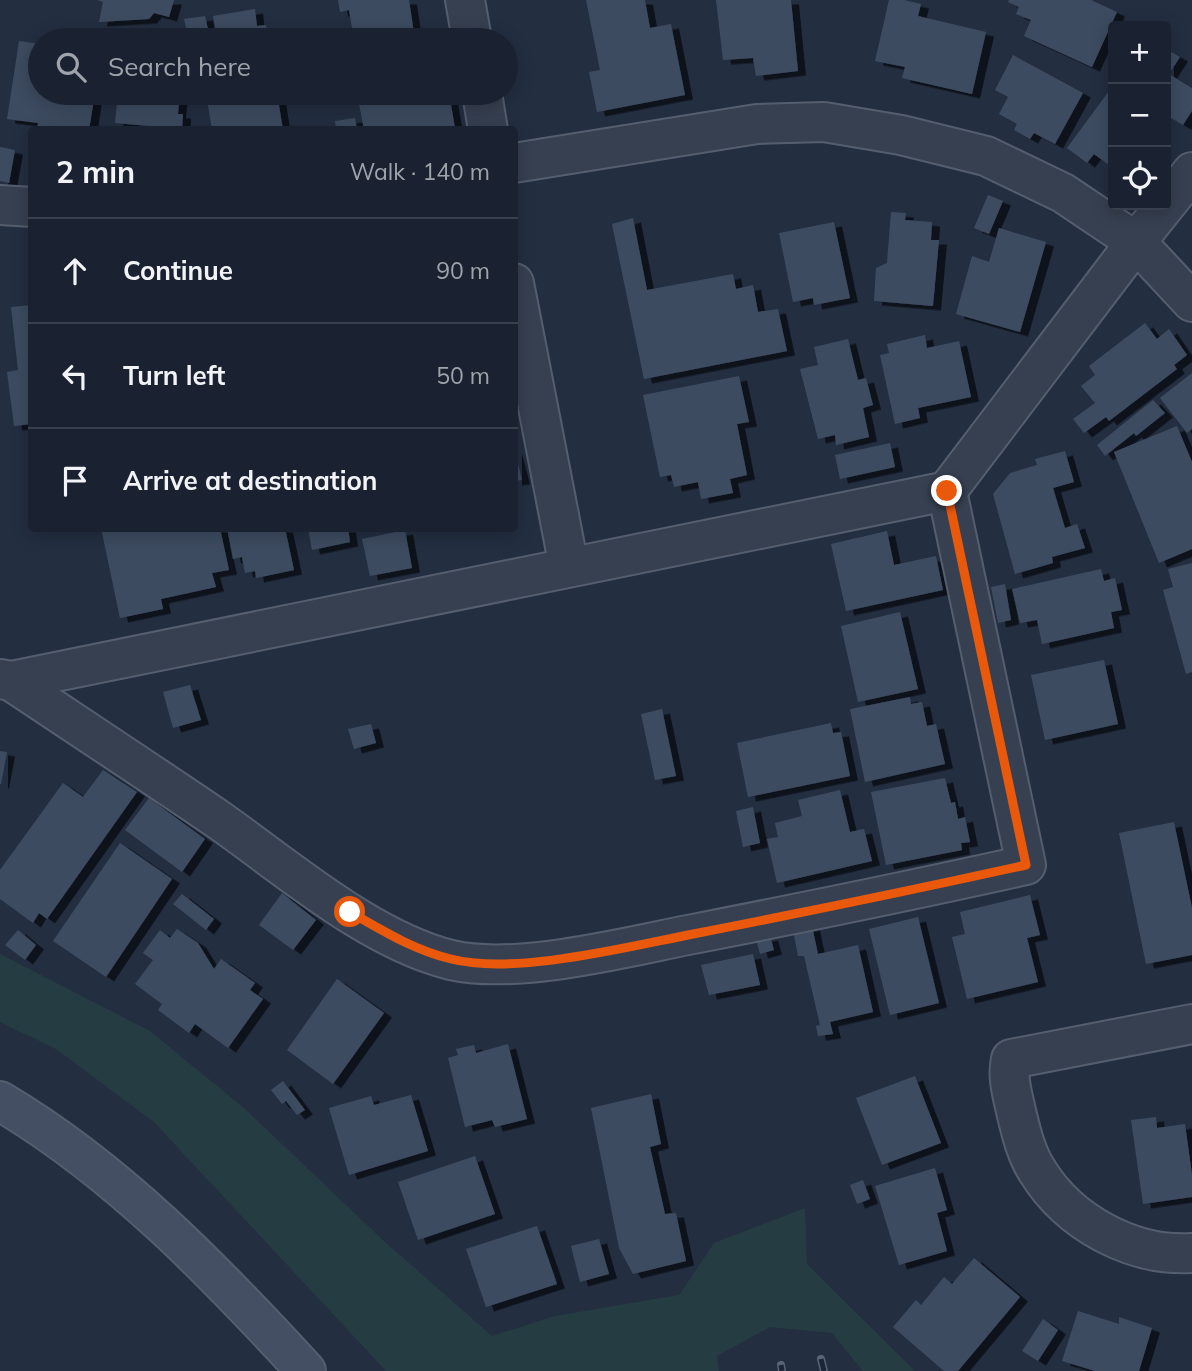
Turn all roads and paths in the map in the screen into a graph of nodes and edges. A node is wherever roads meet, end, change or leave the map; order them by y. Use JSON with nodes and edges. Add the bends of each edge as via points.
{"nodes":[{"id":1,"x":465,"y":0,"type":"edge"},
{"id":2,"x":470,"y":28,"type":"edge"},
{"id":3,"x":484,"y":105,"type":"edge"},
{"id":4,"x":487,"y":126,"type":"edge"},
{"id":5,"x":518,"y":162,"type":"edge"},
{"id":6,"x":1192,"y":172,"type":"edge"},
{"id":7,"x":0,"y":205,"type":"edge"},
{"id":8,"x":28,"y":207,"type":"edge"},
{"id":9,"x":1136,"y":242,"type":"junction"},
{"id":10,"x":1192,"y":302,"type":"edge"},
{"id":11,"x":518,"y":304,"type":"edge"},
{"id":12,"x":947,"y":491,"type":"junction"},
{"id":13,"x":569,"y":567,"type":"junction"},
{"id":14,"x":5,"y":680,"type":"edge"},
{"id":15,"x":1192,"y":1024,"type":"edge"},
{"id":16,"x":0,"y":1101,"type":"edge"},
{"id":17,"x":1192,"y":1252,"type":"edge"},
{"id":18,"x":306,"y":1371,"type":"edge"}],
"edges":[{"from":1,"to":2,"type":"street"},
{"from":3,"to":4,"type":"street"},
{"from":5,"to":9,"type":"street","via":[[757,124],[824,122],[986,156],[1063,193]]},
{"from":6,"to":9,"type":"street"},
{"from":7,"to":8,"type":"street"},
{"from":9,"to":10,"type":"street"},
{"from":9,"to":12,"type":"street"},
{"from":11,"to":13,"type":"street"},
{"from":12,"to":13,"type":"street"},
{"from":12,"to":14,"type":"street","via":[[1026,865],[882,897],[537,961],[452,960],[401,942],[350,912]]},
{"from":13,"to":14,"type":"street"},
{"from":15,"to":17,"type":"street","via":[[1011,1059],[1007,1073],[1022,1138],[1054,1195],[1077,1217],[1114,1238],[1149,1249]]},
{"from":16,"to":18,"type":"street","via":[[43,1126],[169,1229]]}]}
